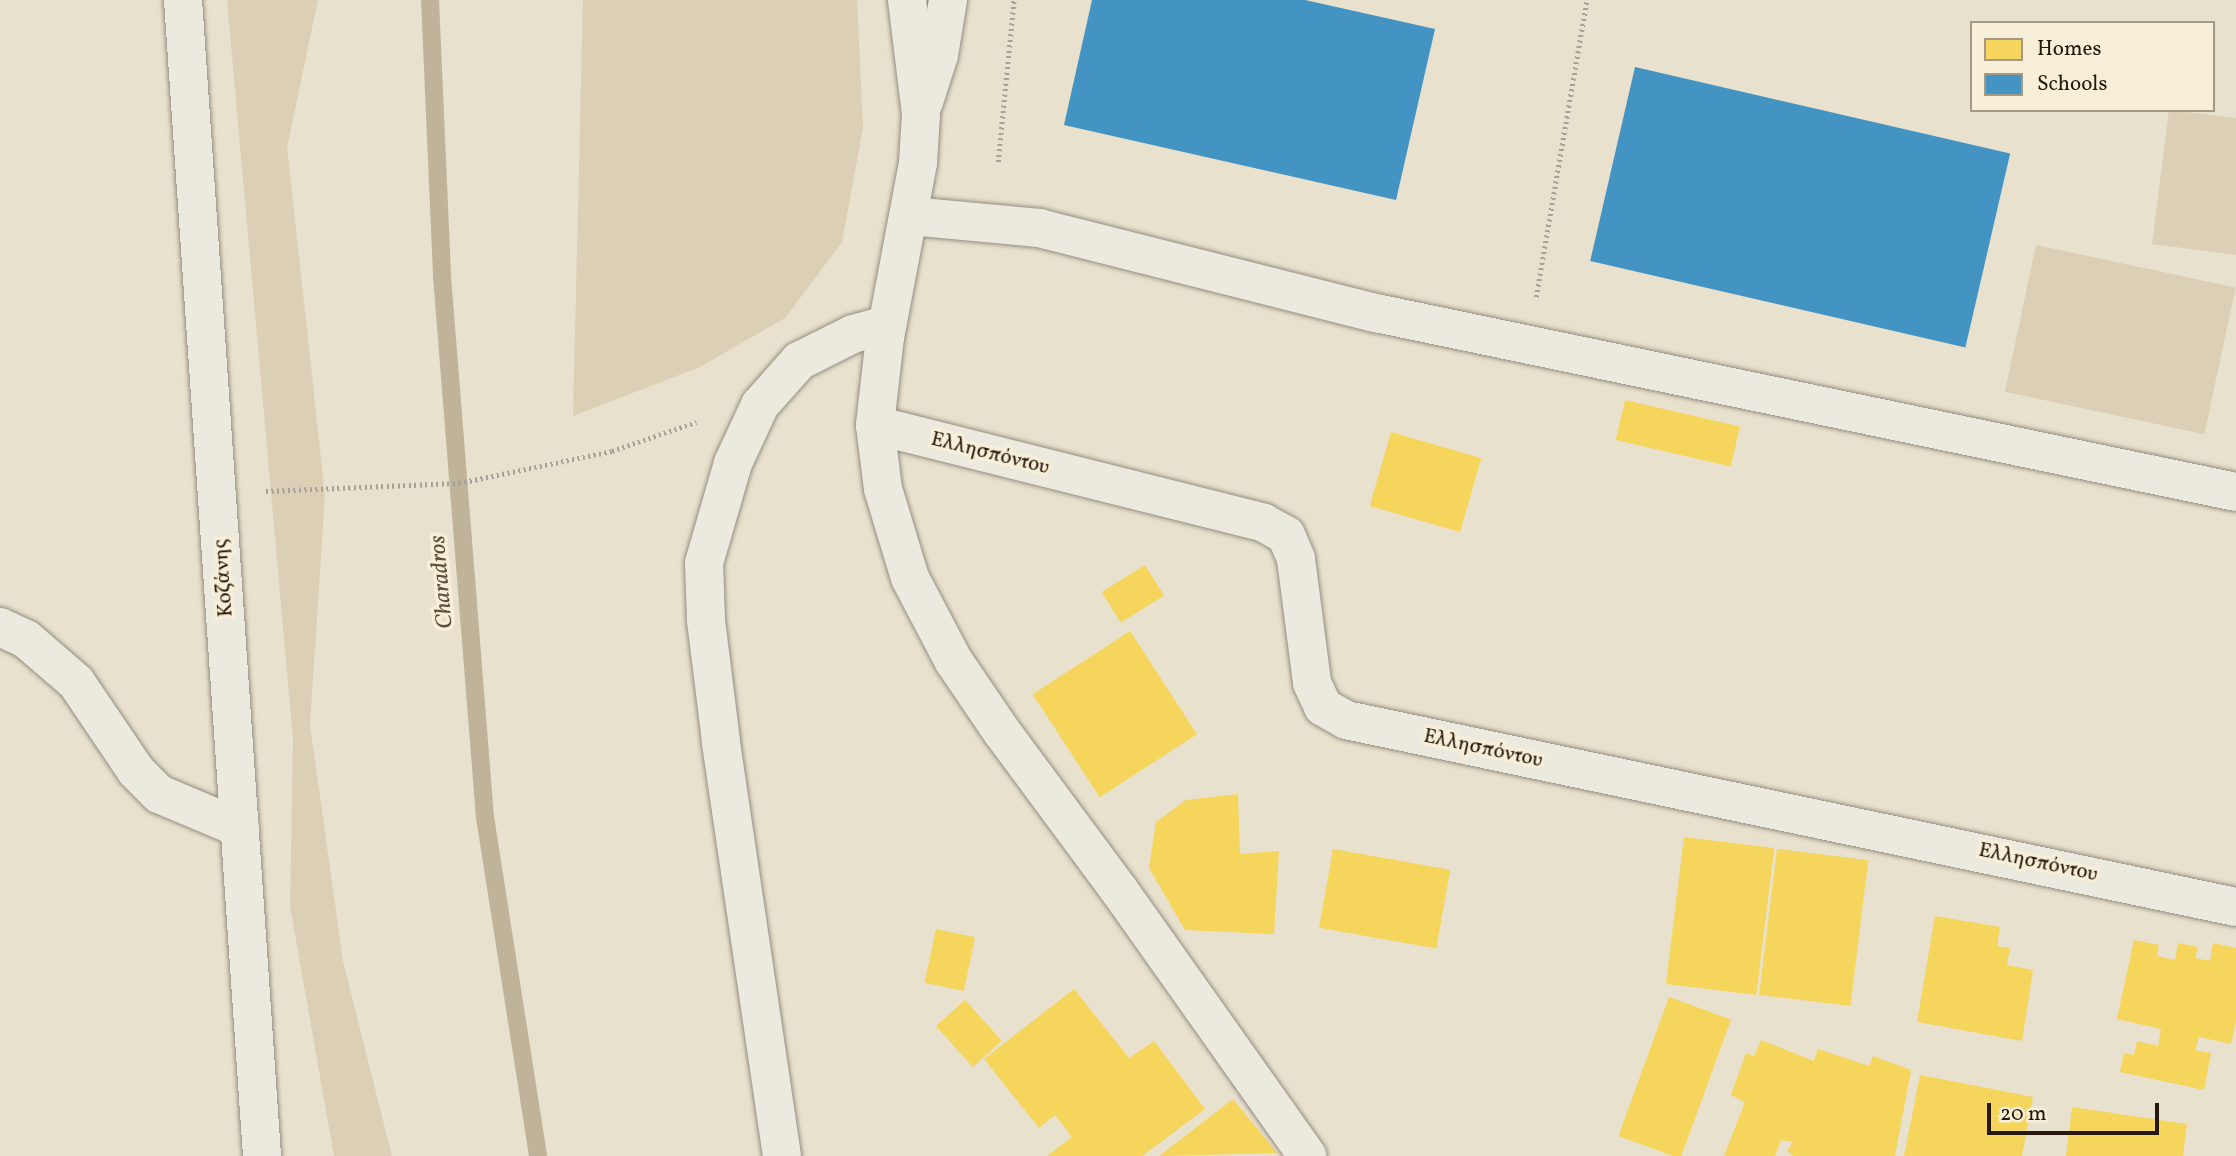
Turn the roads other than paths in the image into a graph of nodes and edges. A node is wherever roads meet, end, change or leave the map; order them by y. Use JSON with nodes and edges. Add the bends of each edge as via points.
{"nodes":[{"id":1,"x":183,"y":0,"type":"edge"},
{"id":2,"x":907,"y":0,"type":"edge"},
{"id":3,"x":948,"y":0,"type":"edge"},
{"id":4,"x":920,"y":114,"type":"junction"},
{"id":5,"x":910,"y":216,"type":"junction"},
{"id":6,"x":887,"y":325,"type":"junction"},
{"id":7,"x":875,"y":425,"type":"junction"},
{"id":8,"x":2236,"y":492,"type":"edge"},
{"id":9,"x":0,"y":627,"type":"edge"},
{"id":10,"x":240,"y":828,"type":"junction"},
{"id":11,"x":2236,"y":907,"type":"edge"},
{"id":12,"x":262,"y":1156,"type":"edge"},
{"id":13,"x":782,"y":1156,"type":"edge"},
{"id":14,"x":1307,"y":1156,"type":"edge"}],
"edges":[{"from":1,"to":10,"type":"street","name":"Κοζάνης"},
{"from":2,"to":4,"type":"street"},
{"from":3,"to":4,"type":"street","via":[[939,55]]},
{"from":4,"to":5,"type":"street"},
{"from":5,"to":6,"type":"street"},
{"from":5,"to":8,"type":"street","via":[[1039,228],[1376,313]]},
{"from":6,"to":7,"type":"street"},
{"from":6,"to":13,"type":"street","via":[[853,334],[799,361],[760,405],[733,463],[704,563],[721,741]]},
{"from":7,"to":11,"type":"street","name":"Ελλησπόντου","via":[[1264,523],[1286,536],[1296,559],[1312,683],[1323,707],[1346,720]]},
{"from":7,"to":14,"type":"street","via":[[892,524],[911,578],[953,660]]},
{"from":9,"to":10,"type":"street","via":[[26,639],[76,682],[136,771],[159,794]]},
{"from":10,"to":12,"type":"street","name":"Κοζάνης"}]}
